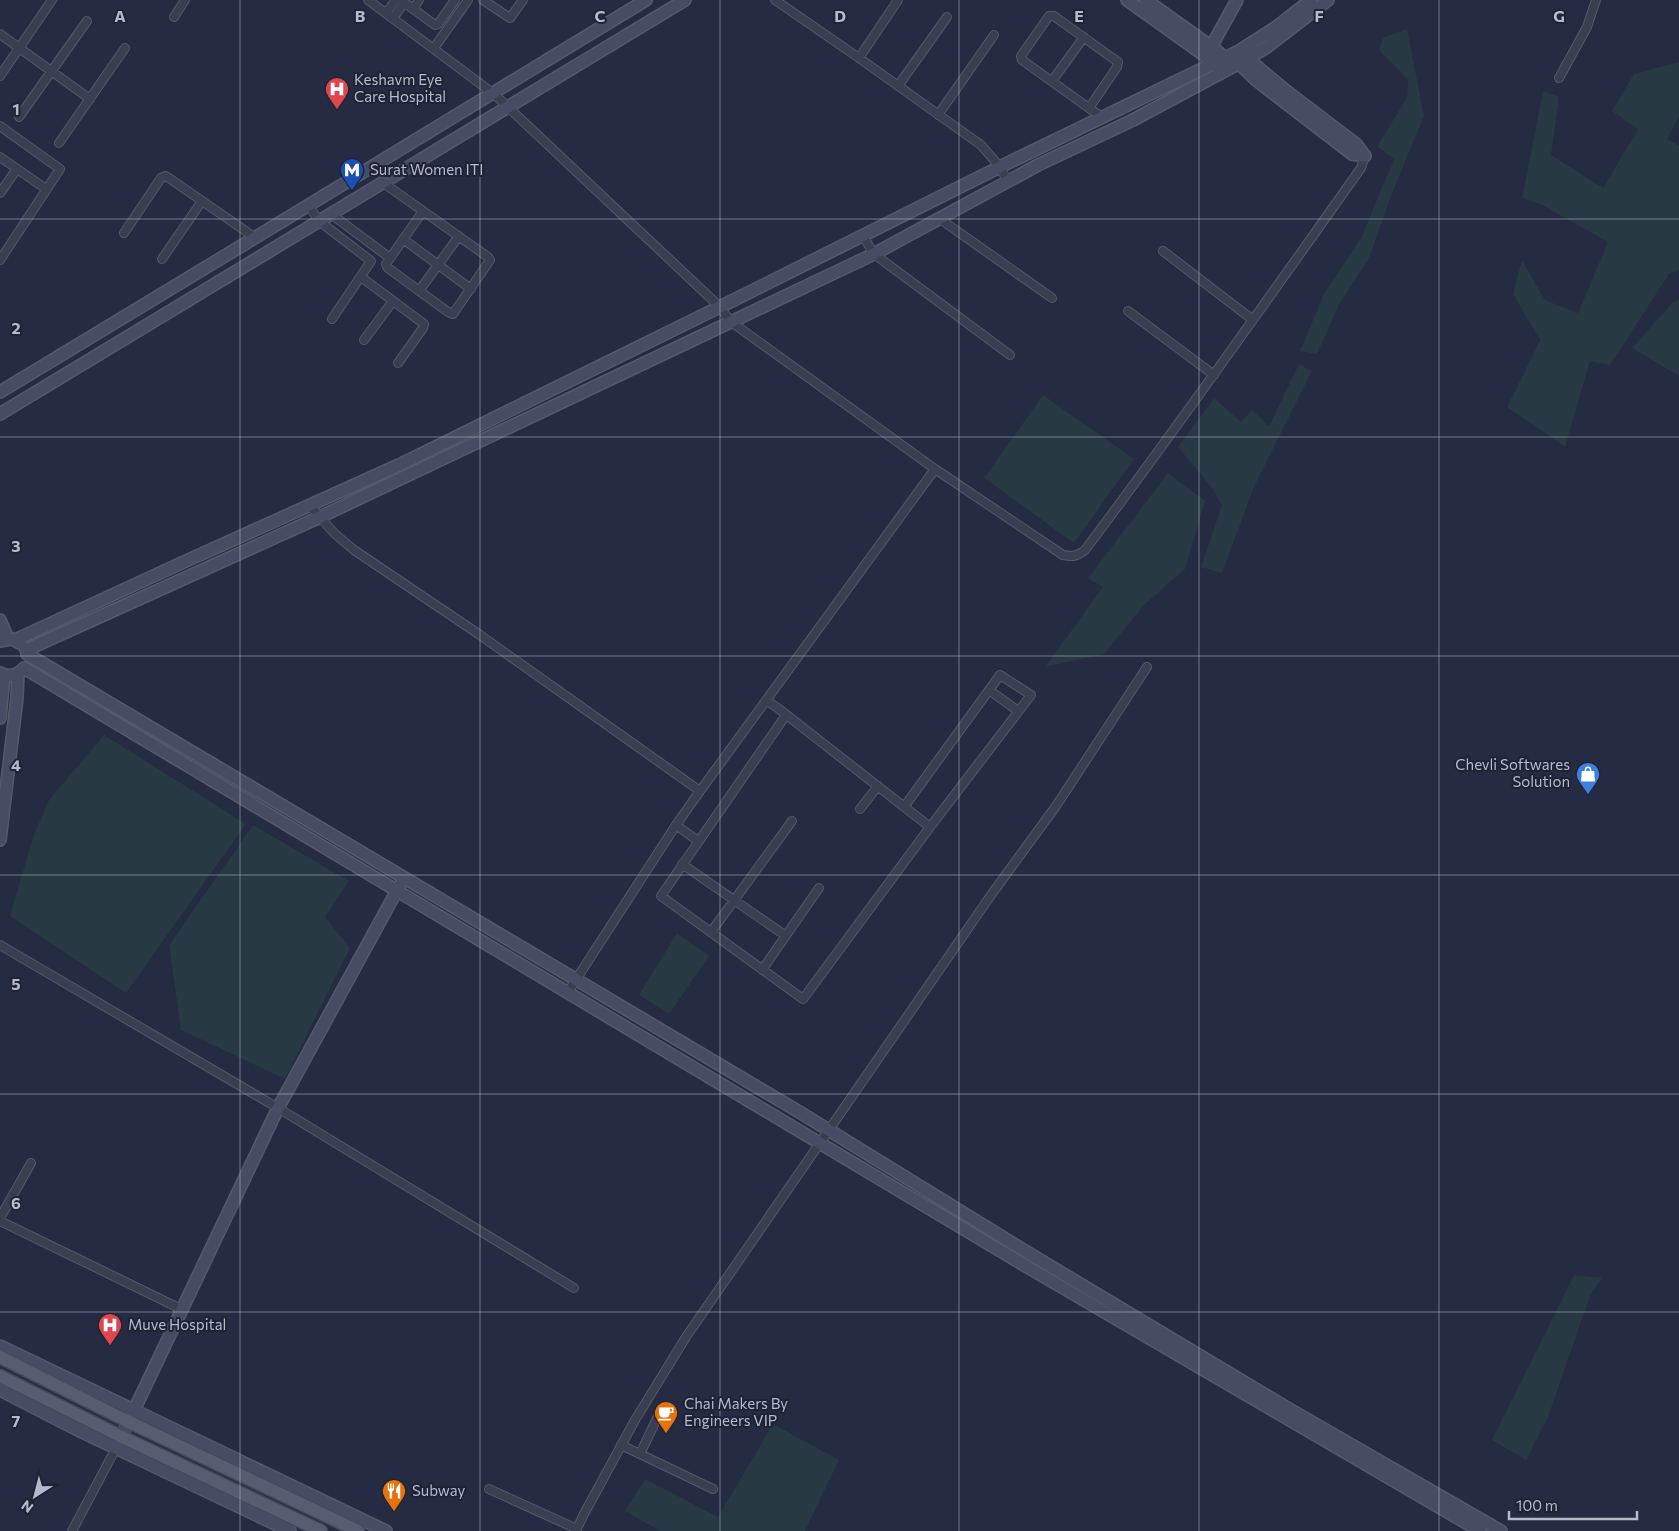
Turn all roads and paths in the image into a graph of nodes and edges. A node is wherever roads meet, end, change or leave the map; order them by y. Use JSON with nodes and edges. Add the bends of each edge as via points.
{"nodes":[{"id":1,"x":52,"y":0,"type":"edge"},
{"id":2,"x":185,"y":0,"type":"edge"},
{"id":3,"x":368,"y":0,"type":"edge"},
{"id":4,"x":396,"y":0,"type":"edge"},
{"id":5,"x":419,"y":0,"type":"edge"},
{"id":6,"x":455,"y":0,"type":"edge"},
{"id":7,"x":468,"y":0,"type":"edge"},
{"id":8,"x":483,"y":0,"type":"edge"},
{"id":9,"x":523,"y":0,"type":"edge"},
{"id":10,"x":646,"y":0,"type":"edge"},
{"id":11,"x":685,"y":0,"type":"edge"},
{"id":12,"x":774,"y":0,"type":"edge"},
{"id":13,"x":898,"y":0,"type":"edge"},
{"id":14,"x":1127,"y":0,"type":"edge"},
{"id":15,"x":1146,"y":0,"type":"edge"},
{"id":16,"x":1237,"y":0,"type":"edge"},
{"id":17,"x":1311,"y":0,"type":"edge"},
{"id":18,"x":1328,"y":0,"type":"edge"},
{"id":19,"x":1596,"y":0,"type":"edge"},
{"id":20,"x":402,"y":1,"type":"edge"},
{"id":21,"x":413,"y":9,"type":"junction"},
{"id":22,"x":386,"y":13,"type":"junction"},
{"id":23,"x":174,"y":17,"type":"dead end"},
{"id":24,"x":947,"y":17,"type":"dead end"},
{"id":25,"x":393,"y":18,"type":"junction"},
{"id":26,"x":87,"y":21,"type":"dead end"},
{"id":27,"x":0,"y":34,"type":"edge"},
{"id":28,"x":994,"y":36,"type":"dead end"},
{"id":29,"x":1084,"y":37,"type":"junction"},
{"id":30,"x":1211,"y":47,"type":"junction"},
{"id":31,"x":19,"y":48,"type":"junction"},
{"id":32,"x":125,"y":48,"type":"dead end"},
{"id":33,"x":434,"y":48,"type":"junction"},
{"id":34,"x":859,"y":58,"type":"junction"},
{"id":35,"x":1231,"y":61,"type":"junction"},
{"id":36,"x":52,"y":71,"type":"junction"},
{"id":37,"x":0,"y":76,"type":"edge"},
{"id":38,"x":1560,"y":78,"type":"dead end"},
{"id":39,"x":1052,"y":81,"type":"junction"},
{"id":40,"x":898,"y":86,"type":"junction"},
{"id":41,"x":494,"y":94,"type":"junction"},
{"id":42,"x":90,"y":99,"type":"junction"},
{"id":43,"x":508,"y":107,"type":"junction"},
{"id":44,"x":1089,"y":108,"type":"junction"},
{"id":45,"x":938,"y":115,"type":"junction"},
{"id":46,"x":20,"y":117,"type":"dead end"},
{"id":47,"x":1102,"y":117,"type":"junction"},
{"id":48,"x":0,"y":126,"type":"edge"},
{"id":49,"x":431,"y":132,"type":"junction"},
{"id":50,"x":59,"y":143,"type":"dead end"},
{"id":51,"x":440,"y":148,"type":"junction"},
{"id":52,"x":1365,"y":156,"type":"joint"},
{"id":53,"x":0,"y":157,"type":"edge"},
{"id":54,"x":1000,"y":167,"type":"junction"},
{"id":55,"x":17,"y":169,"type":"junction"},
{"id":56,"x":382,"y":182,"type":"junction"},
{"id":57,"x":1008,"y":182,"type":"junction"},
{"id":58,"x":46,"y":189,"type":"junction"},
{"id":59,"x":0,"y":193,"type":"edge"},
{"id":60,"x":202,"y":201,"type":"junction"},
{"id":61,"x":309,"y":206,"type":"junction"},
{"id":62,"x":423,"y":211,"type":"junction"},
{"id":63,"x":331,"y":214,"type":"junction"},
{"id":64,"x":940,"y":219,"type":"junction"},
{"id":65,"x":319,"y":221,"type":"junction"},
{"id":66,"x":124,"y":233,"type":"dead end"},
{"id":67,"x":459,"y":236,"type":"junction"},
{"id":68,"x":863,"y":236,"type":"junction"},
{"id":69,"x":254,"y":237,"type":"junction"},
{"id":70,"x":403,"y":239,"type":"junction"},
{"id":71,"x":1163,"y":250,"type":"dead end"},
{"id":72,"x":874,"y":254,"type":"junction"},
{"id":73,"x":390,"y":258,"type":"junction"},
{"id":74,"x":162,"y":259,"type":"dead end"},
{"id":75,"x":0,"y":260,"type":"edge"},
{"id":76,"x":438,"y":264,"type":"junction"},
{"id":77,"x":361,"y":277,"type":"junction"},
{"id":78,"x":471,"y":289,"type":"junction"},
{"id":79,"x":419,"y":291,"type":"junction"},
{"id":80,"x":1052,"y":298,"type":"dead end"},
{"id":81,"x":393,"y":301,"type":"junction"},
{"id":82,"x":720,"y":307,"type":"junction"},
{"id":83,"x":1128,"y":310,"type":"dead end"},
{"id":84,"x":332,"y":319,"type":"dead end"},
{"id":85,"x":1253,"y":320,"type":"junction"},
{"id":86,"x":730,"y":321,"type":"junction"},
{"id":87,"x":364,"y":340,"type":"dead end"},
{"id":88,"x":1010,"y":355,"type":"dead end"},
{"id":89,"x":398,"y":363,"type":"dead end"},
{"id":90,"x":1214,"y":375,"type":"junction"},
{"id":91,"x":0,"y":392,"type":"edge"},
{"id":92,"x":0,"y":414,"type":"edge"},
{"id":93,"x":935,"y":469,"type":"junction"},
{"id":94,"x":310,"y":506,"type":"junction"},
{"id":95,"x":320,"y":517,"type":"junction"},
{"id":96,"x":0,"y":620,"type":"edge"},
{"id":97,"x":8,"y":640,"type":"edge"},
{"id":98,"x":26,"y":652,"type":"junction"},
{"id":99,"x":1147,"y":667,"type":"dead end"},
{"id":100,"x":21,"y":671,"type":"junction"},
{"id":101,"x":2,"y":674,"type":"edge"},
{"id":102,"x":989,"y":690,"type":"junction"},
{"id":103,"x":766,"y":700,"type":"junction"},
{"id":104,"x":1018,"y":711,"type":"junction"},
{"id":105,"x":786,"y":714,"type":"junction"},
{"id":106,"x":0,"y":718,"type":"edge"},
{"id":107,"x":878,"y":786,"type":"junction"},
{"id":108,"x":700,"y":791,"type":"junction"},
{"id":109,"x":904,"y":806,"type":"junction"},
{"id":110,"x":860,"y":810,"type":"dead end"},
{"id":111,"x":792,"y":821,"type":"dead end"},
{"id":112,"x":676,"y":825,"type":"junction"},
{"id":113,"x":930,"y":827,"type":"junction"},
{"id":114,"x":0,"y":840,"type":"edge"},
{"id":115,"x":698,"y":841,"type":"junction"},
{"id":116,"x":682,"y":864,"type":"junction"},
{"id":117,"x":404,"y":876,"type":"junction"},
{"id":118,"x":819,"y":888,"type":"dead end"},
{"id":119,"x":397,"y":890,"type":"junction"},
{"id":120,"x":734,"y":901,"type":"junction"},
{"id":121,"x":711,"y":932,"type":"junction"},
{"id":122,"x":786,"y":936,"type":"junction"},
{"id":123,"x":0,"y":945,"type":"edge"},
{"id":124,"x":762,"y":970,"type":"junction"},
{"id":125,"x":576,"y":979,"type":"junction"},
{"id":126,"x":568,"y":992,"type":"junction"},
{"id":127,"x":278,"y":1108,"type":"junction"},
{"id":128,"x":828,"y":1130,"type":"junction"},
{"id":129,"x":820,"y":1143,"type":"junction"},
{"id":130,"x":31,"y":1163,"type":"dead end"},
{"id":131,"x":0,"y":1219,"type":"edge"},
{"id":132,"x":574,"y":1288,"type":"dead end"},
{"id":133,"x":181,"y":1309,"type":"junction"},
{"id":134,"x":0,"y":1346,"type":"edge"},
{"id":135,"x":0,"y":1357,"type":"edge"},
{"id":136,"x":0,"y":1376,"type":"edge"},
{"id":137,"x":0,"y":1390,"type":"edge"},
{"id":138,"x":661,"y":1410,"type":"dead end"},
{"id":139,"x":130,"y":1415,"type":"junction"},
{"id":140,"x":118,"y":1442,"type":"junction"},
{"id":141,"x":622,"y":1445,"type":"junction"},
{"id":142,"x":640,"y":1454,"type":"junction"},
{"id":143,"x":489,"y":1489,"type":"dead end"},
{"id":144,"x":713,"y":1489,"type":"dead end"},
{"id":145,"x":577,"y":1530,"type":"edge"},
{"id":146,"x":1496,"y":1530,"type":"edge"},
{"id":147,"x":72,"y":1531,"type":"edge"},
{"id":148,"x":290,"y":1531,"type":"edge"},
{"id":149,"x":321,"y":1531,"type":"edge"},
{"id":150,"x":358,"y":1531,"type":"edge"},
{"id":151,"x":386,"y":1531,"type":"edge"},
{"id":152,"x":1480,"y":1531,"type":"edge"}],
"edges":[{"from":1,"to":31,"type":"street"},
{"from":2,"to":23,"type":"street"},
{"from":3,"to":22,"type":"street"},
{"from":4,"to":22,"type":"street"},
{"from":5,"to":21,"type":"street"},
{"from":6,"to":21,"type":"street","via":[[435,25]]},
{"from":7,"to":33,"type":"street"},
{"from":8,"to":9,"type":"street","via":[[510,18]]},
{"from":10,"to":41,"type":"street"},
{"from":11,"to":43,"type":"street"},
{"from":12,"to":34,"type":"street"},
{"from":13,"to":34,"type":"street"},
{"from":14,"to":35,"type":"street"},
{"from":15,"to":30,"type":"street"},
{"from":16,"to":30,"type":"street"},
{"from":17,"to":35,"type":"street"},
{"from":18,"to":35,"type":"street","via":[[1267,47]]},
{"from":19,"to":38,"type":"street","via":[[1587,26]]},
{"from":20,"to":21,"type":"street"},
{"from":20,"to":25,"type":"street"},
{"from":22,"to":25,"type":"street"},
{"from":24,"to":40,"type":"street"},
{"from":25,"to":33,"type":"street"},
{"from":26,"to":36,"type":"street"},
{"from":27,"to":31,"type":"street"},
{"from":28,"to":45,"type":"street"},
{"from":29,"to":39,"type":"street"},
{"from":29,"to":39,"type":"street","via":[[1054,16],[1048,16],[1021,57]]},
{"from":29,"to":44,"type":"street","via":[[1118,65]]},
{"from":30,"to":35,"type":"street"},
{"from":31,"to":36,"type":"street"},
{"from":31,"to":37,"type":"street"},
{"from":32,"to":42,"type":"street"},
{"from":33,"to":41,"type":"street"},
{"from":34,"to":40,"type":"street"},
{"from":35,"to":47,"type":"street"},
{"from":35,"to":52,"type":"street","via":[[1356,144]]},
{"from":35,"to":57,"type":"street","via":[[1133,120]]},
{"from":36,"to":42,"type":"street"},
{"from":36,"to":46,"type":"street"},
{"from":39,"to":44,"type":"street"},
{"from":40,"to":45,"type":"street"},
{"from":41,"to":43,"type":"street"},
{"from":41,"to":49,"type":"street"},
{"from":42,"to":50,"type":"street"},
{"from":43,"to":51,"type":"street"},
{"from":43,"to":82,"type":"street"},
{"from":44,"to":47,"type":"street"},
{"from":45,"to":54,"type":"street","via":[[981,145]]},
{"from":47,"to":54,"type":"street"},
{"from":48,"to":58,"type":"street","via":[[60,169]]},
{"from":49,"to":51,"type":"street"},
{"from":49,"to":61,"type":"street"},
{"from":51,"to":56,"type":"street"},
{"from":52,"to":85,"type":"street","via":[[1361,168]]},
{"from":53,"to":55,"type":"street"},
{"from":54,"to":57,"type":"street"},
{"from":54,"to":68,"type":"street"},
{"from":55,"to":58,"type":"street"},
{"from":55,"to":59,"type":"street"},
{"from":56,"to":62,"type":"street"},
{"from":56,"to":63,"type":"street"},
{"from":57,"to":64,"type":"street"},
{"from":58,"to":75,"type":"street"},
{"from":60,"to":66,"type":"street","via":[[168,177],[163,177]]},
{"from":60,"to":69,"type":"street"},
{"from":60,"to":74,"type":"street"},
{"from":61,"to":65,"type":"street"},
{"from":61,"to":69,"type":"street"},
{"from":62,"to":67,"type":"street"},
{"from":62,"to":70,"type":"street"},
{"from":63,"to":65,"type":"street"},
{"from":63,"to":73,"type":"street"},
{"from":64,"to":72,"type":"street"},
{"from":64,"to":80,"type":"street"},
{"from":65,"to":77,"type":"street","via":[[370,260]]},
{"from":65,"to":92,"type":"street"},
{"from":67,"to":76,"type":"street"},
{"from":67,"to":78,"type":"street","via":[[490,260]]},
{"from":68,"to":72,"type":"street"},
{"from":68,"to":82,"type":"street"},
{"from":69,"to":91,"type":"street"},
{"from":70,"to":73,"type":"street"},
{"from":70,"to":76,"type":"street"},
{"from":71,"to":85,"type":"street"},
{"from":72,"to":86,"type":"street"},
{"from":72,"to":88,"type":"street"},
{"from":73,"to":79,"type":"street","via":[[386,264],[388,268]]},
{"from":76,"to":78,"type":"street"},
{"from":76,"to":79,"type":"street"},
{"from":77,"to":81,"type":"street"},
{"from":77,"to":84,"type":"street"},
{"from":78,"to":79,"type":"street","via":[[451,314]]},
{"from":81,"to":87,"type":"street"},
{"from":81,"to":89,"type":"street","via":[[424,324]]},
{"from":82,"to":86,"type":"street"},
{"from":82,"to":94,"type":"street"},
{"from":83,"to":90,"type":"street"},
{"from":85,"to":90,"type":"street"},
{"from":86,"to":93,"type":"street"},
{"from":86,"to":95,"type":"street"},
{"from":90,"to":93,"type":"street","via":[[1079,555],[1063,555]]},
{"from":93,"to":103,"type":"street"},
{"from":94,"to":95,"type":"street"},
{"from":94,"to":97,"type":"street"},
{"from":95,"to":98,"type":"street"},
{"from":95,"to":108,"type":"street","via":[[354,550]]},
{"from":96,"to":97,"type":"street"},
{"from":97,"to":98,"type":"street","via":[[22,644]]},
{"from":98,"to":100,"type":"street","via":[[27,663]]},
{"from":98,"to":117,"type":"street"},
{"from":99,"to":128,"type":"street","via":[[1056,806],[990,894]]},
{"from":100,"to":101,"type":"street","via":[[10,676]]},
{"from":100,"to":114,"type":"street"},
{"from":100,"to":119,"type":"street"},
{"from":101,"to":106,"type":"street"},
{"from":102,"to":104,"type":"street"},
{"from":102,"to":104,"type":"street","via":[[1000,676],[1031,695]]},
{"from":102,"to":109,"type":"street"},
{"from":103,"to":105,"type":"street"},
{"from":103,"to":108,"type":"street"},
{"from":104,"to":113,"type":"street"},
{"from":105,"to":107,"type":"street"},
{"from":105,"to":115,"type":"street"},
{"from":107,"to":109,"type":"street"},
{"from":107,"to":110,"type":"street"},
{"from":108,"to":112,"type":"street"},
{"from":109,"to":113,"type":"street"},
{"from":111,"to":120,"type":"street"},
{"from":112,"to":115,"type":"street"},
{"from":112,"to":125,"type":"street"},
{"from":113,"to":124,"type":"street","via":[[803,1000]]},
{"from":115,"to":116,"type":"street"},
{"from":116,"to":120,"type":"street"},
{"from":116,"to":121,"type":"street","via":[[661,896]]},
{"from":117,"to":119,"type":"street"},
{"from":117,"to":125,"type":"street"},
{"from":118,"to":122,"type":"street"},
{"from":119,"to":126,"type":"street"},
{"from":119,"to":127,"type":"street"},
{"from":120,"to":121,"type":"street"},
{"from":120,"to":122,"type":"street"},
{"from":121,"to":124,"type":"street"},
{"from":122,"to":124,"type":"street"},
{"from":123,"to":127,"type":"street"},
{"from":125,"to":126,"type":"street"},
{"from":125,"to":128,"type":"street"},
{"from":126,"to":129,"type":"street"},
{"from":127,"to":132,"type":"street"},
{"from":127,"to":133,"type":"street"},
{"from":128,"to":129,"type":"street"},
{"from":128,"to":146,"type":"street"},
{"from":129,"to":141,"type":"street","via":[[686,1337]]},
{"from":129,"to":152,"type":"street"},
{"from":130,"to":131,"type":"street"},
{"from":131,"to":133,"type":"street"},
{"from":133,"to":139,"type":"street"},
{"from":134,"to":139,"type":"street"},
{"from":135,"to":139,"type":"main road"},
{"from":136,"to":140,"type":"main road"},
{"from":137,"to":140,"type":"street"},
{"from":138,"to":142,"type":"street"},
{"from":139,"to":140,"type":"street"},
{"from":139,"to":150,"type":"main road"},
{"from":139,"to":151,"type":"street"},
{"from":140,"to":147,"type":"street"},
{"from":140,"to":148,"type":"street"},
{"from":140,"to":149,"type":"main road"},
{"from":141,"to":142,"type":"street"},
{"from":141,"to":145,"type":"street"},
{"from":142,"to":144,"type":"street"},
{"from":143,"to":145,"type":"street"}]}
